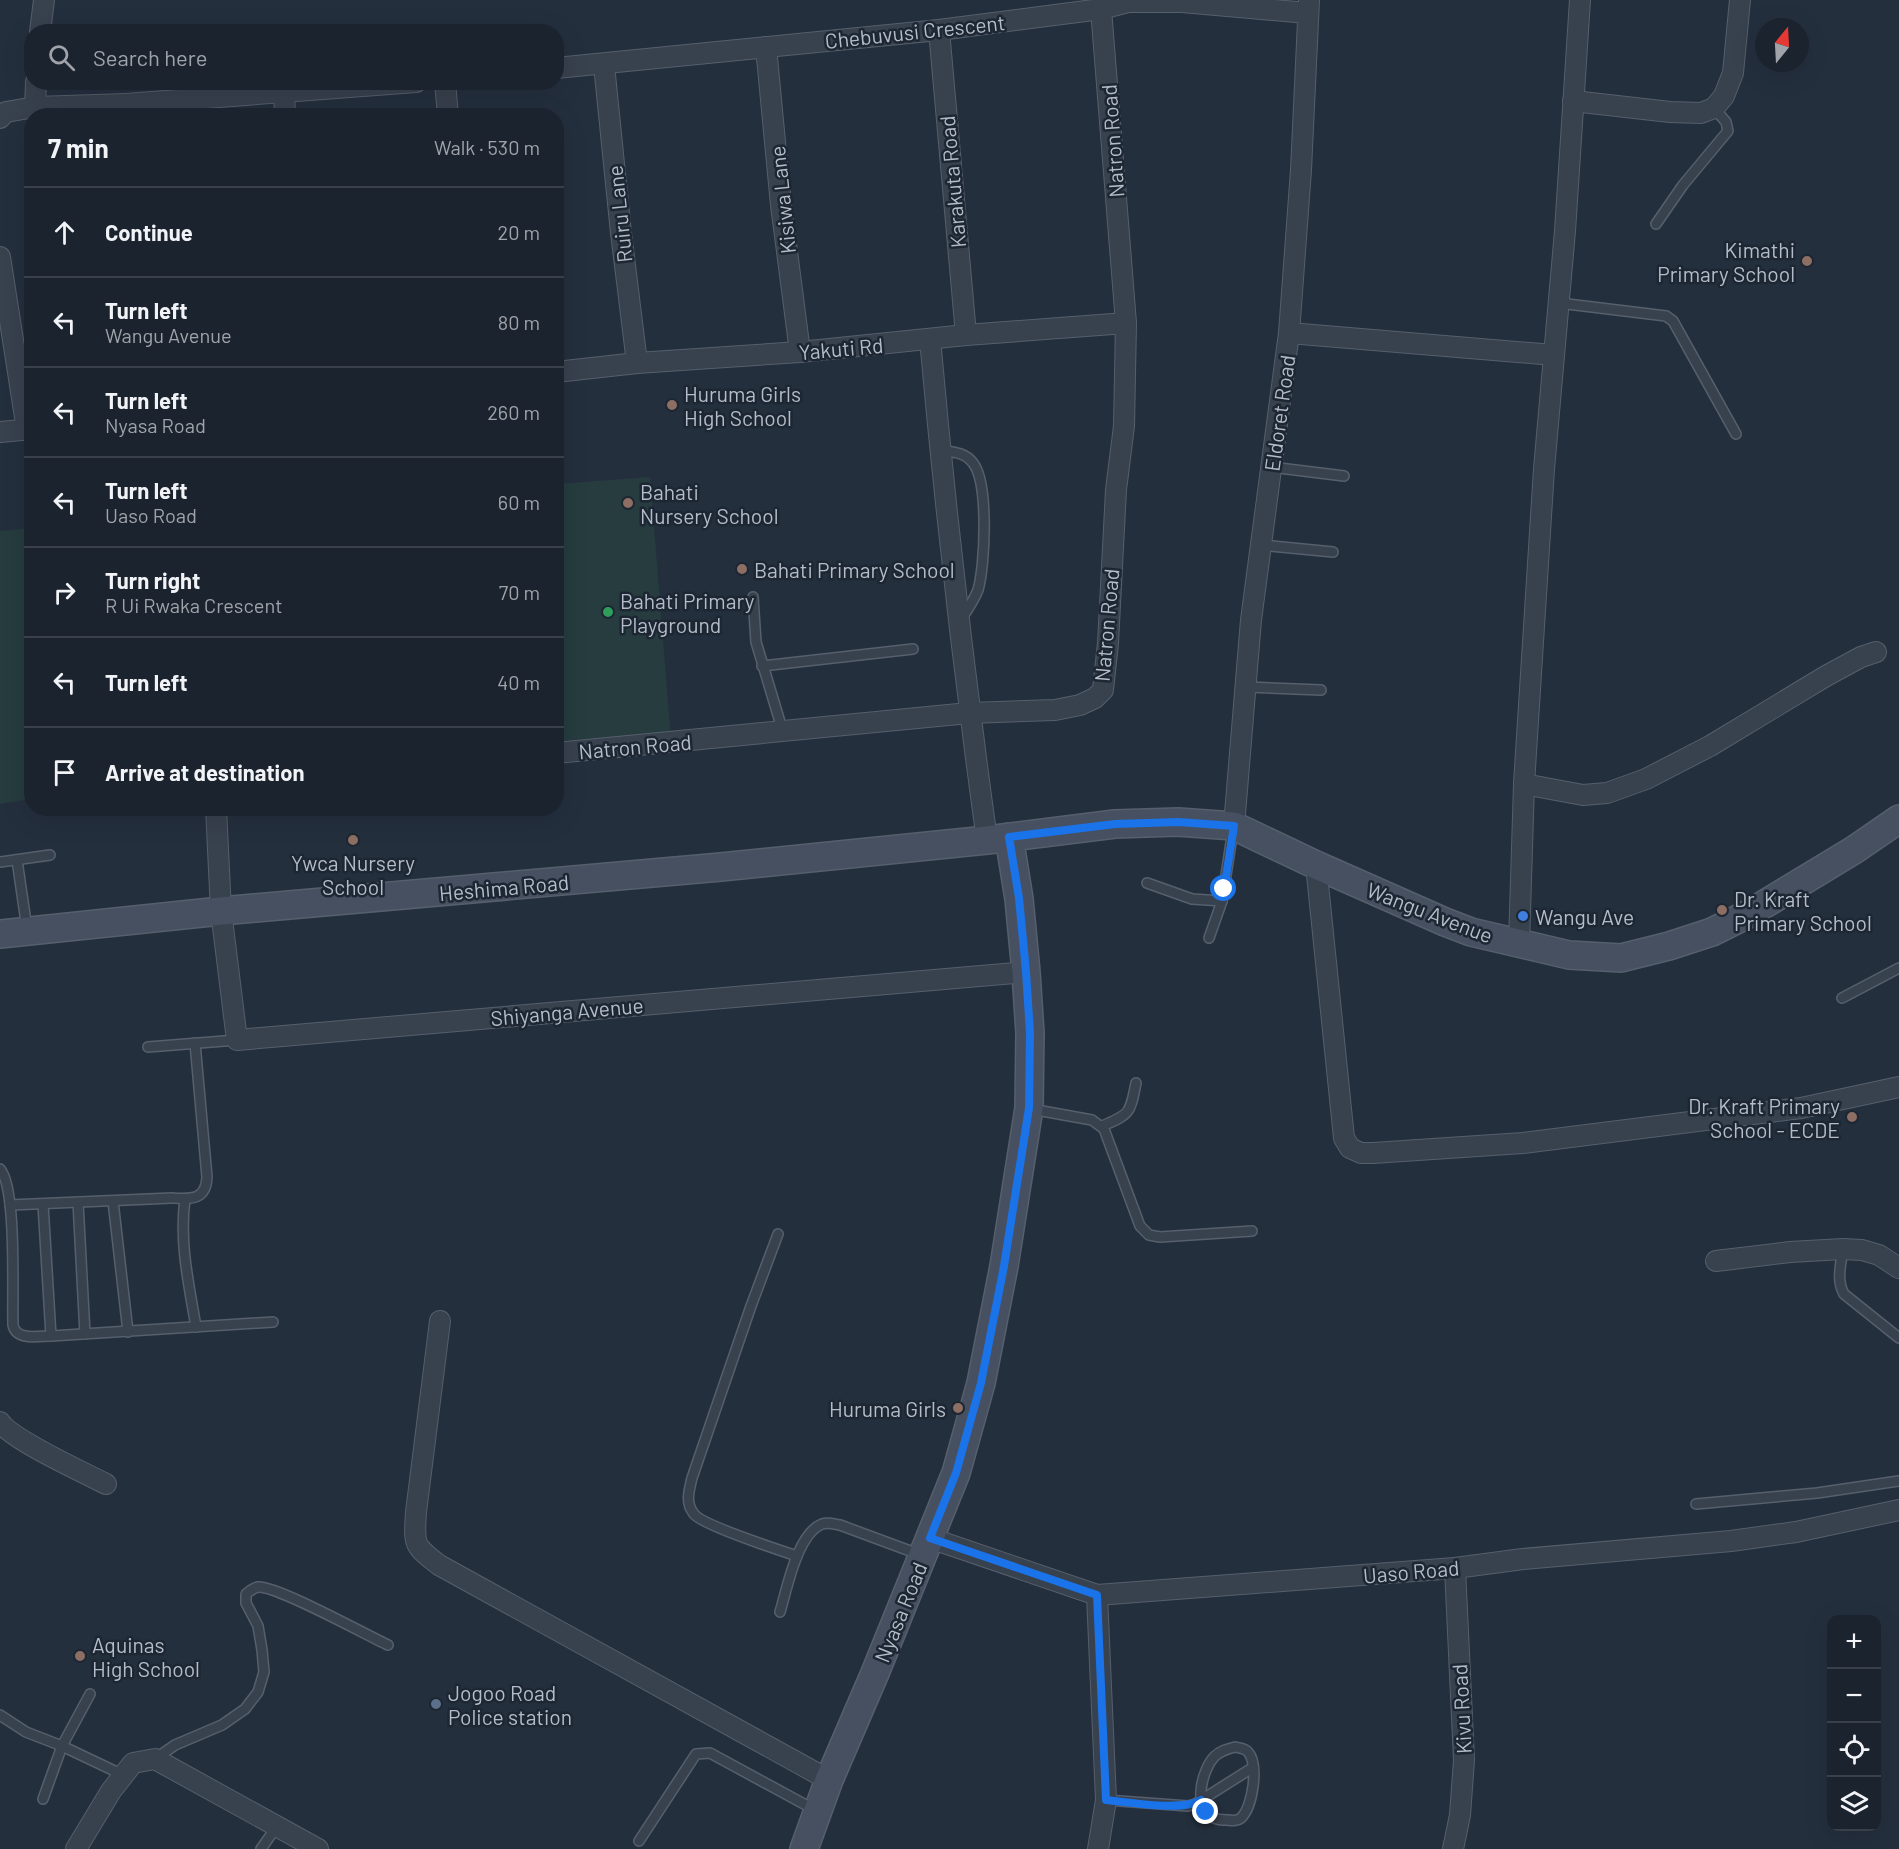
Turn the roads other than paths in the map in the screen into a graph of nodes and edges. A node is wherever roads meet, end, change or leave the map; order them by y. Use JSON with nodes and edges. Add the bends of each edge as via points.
{"nodes":[{"id":1,"x":44,"y":0,"type":"edge"},
{"id":2,"x":1580,"y":0,"type":"edge"},
{"id":3,"x":1740,"y":0,"type":"edge"},
{"id":4,"x":1182,"y":1,"type":"edge"},
{"id":5,"x":1308,"y":6,"type":"edge"},
{"id":6,"x":1101,"y":9,"type":"junction"},
{"id":7,"x":41,"y":24,"type":"edge"},
{"id":8,"x":939,"y":30,"type":"junction"},
{"id":9,"x":766,"y":47,"type":"junction"},
{"id":10,"x":604,"y":65,"type":"junction"},
{"id":11,"x":564,"y":68,"type":"edge"},
{"id":12,"x":36,"y":90,"type":"edge"},
{"id":13,"x":320,"y":90,"type":"edge"},
{"id":14,"x":446,"y":90,"type":"edge"},
{"id":15,"x":284,"y":93,"type":"junction"},
{"id":16,"x":1573,"y":100,"type":"junction"},
{"id":17,"x":35,"y":107,"type":"junction"},
{"id":18,"x":29,"y":108,"type":"edge"},
{"id":19,"x":66,"y":108,"type":"edge"},
{"id":20,"x":145,"y":108,"type":"edge"},
{"id":21,"x":285,"y":108,"type":"edge"},
{"id":22,"x":447,"y":108,"type":"edge"},
{"id":23,"x":1714,"y":108,"type":"junction"},
{"id":24,"x":24,"y":109,"type":"edge"},
{"id":25,"x":0,"y":118,"type":"edge"},
{"id":26,"x":1656,"y":224,"type":"dead end"},
{"id":27,"x":1,"y":268,"type":"edge"},
{"id":28,"x":1559,"y":303,"type":"junction"},
{"id":29,"x":1126,"y":323,"type":"junction"},
{"id":30,"x":1289,"y":333,"type":"junction"},
{"id":31,"x":966,"y":335,"type":"junction"},
{"id":32,"x":930,"y":339,"type":"junction"},
{"id":33,"x":800,"y":352,"type":"junction"},
{"id":34,"x":1554,"y":354,"type":"junction"},
{"id":35,"x":637,"y":363,"type":"junction"},
{"id":36,"x":564,"y":371,"type":"edge"},
{"id":37,"x":24,"y":401,"type":"edge"},
{"id":38,"x":24,"y":430,"type":"edge"},
{"id":39,"x":0,"y":432,"type":"edge"},
{"id":40,"x":1736,"y":434,"type":"dead end"},
{"id":41,"x":940,"y":450,"type":"junction"},
{"id":42,"x":1272,"y":467,"type":"junction"},
{"id":43,"x":1344,"y":476,"type":"dead end"},
{"id":44,"x":1261,"y":545,"type":"junction"},
{"id":45,"x":1333,"y":552,"type":"dead end"},
{"id":46,"x":753,"y":597,"type":"dead end"},
{"id":47,"x":959,"y":623,"type":"junction"},
{"id":48,"x":913,"y":649,"type":"dead end"},
{"id":49,"x":1876,"y":652,"type":"dead end"},
{"id":50,"x":762,"y":666,"type":"junction"},
{"id":51,"x":1245,"y":687,"type":"junction"},
{"id":52,"x":1322,"y":690,"type":"dead end"},
{"id":53,"x":969,"y":713,"type":"junction"},
{"id":54,"x":783,"y":732,"type":"junction"},
{"id":55,"x":564,"y":752,"type":"edge"},
{"id":56,"x":1524,"y":784,"type":"junction"},
{"id":57,"x":216,"y":816,"type":"edge"},
{"id":58,"x":1899,"y":820,"type":"edge"},
{"id":59,"x":1234,"y":826,"type":"junction"},
{"id":60,"x":998,"y":839,"type":"junction"},
{"id":61,"x":50,"y":855,"type":"dead end"},
{"id":62,"x":17,"y":860,"type":"junction"},
{"id":63,"x":0,"y":862,"type":"edge"},
{"id":64,"x":1316,"y":865,"type":"junction"},
{"id":65,"x":1147,"y":883,"type":"dead end"},
{"id":66,"x":1222,"y":901,"type":"junction"},
{"id":67,"x":221,"y":911,"type":"junction"},
{"id":68,"x":27,"y":932,"type":"junction"},
{"id":69,"x":0,"y":934,"type":"edge"},
{"id":70,"x":1209,"y":938,"type":"dead end"},
{"id":71,"x":1519,"y":944,"type":"junction"},
{"id":72,"x":1899,"y":968,"type":"edge"},
{"id":73,"x":1026,"y":972,"type":"junction"},
{"id":74,"x":1842,"y":998,"type":"dead end"},
{"id":75,"x":237,"y":1040,"type":"junction"},
{"id":76,"x":195,"y":1043,"type":"junction"},
{"id":77,"x":148,"y":1047,"type":"dead end"},
{"id":78,"x":1136,"y":1083,"type":"dead end"},
{"id":79,"x":1899,"y":1087,"type":"edge"},
{"id":80,"x":1029,"y":1108,"type":"junction"},
{"id":81,"x":1102,"y":1126,"type":"junction"},
{"id":82,"x":0,"y":1169,"type":"edge"},
{"id":83,"x":185,"y":1199,"type":"junction"},
{"id":84,"x":113,"y":1201,"type":"junction"},
{"id":85,"x":78,"y":1202,"type":"junction"},
{"id":86,"x":43,"y":1204,"type":"junction"},
{"id":87,"x":10,"y":1205,"type":"junction"},
{"id":88,"x":1252,"y":1231,"type":"dead end"},
{"id":89,"x":778,"y":1234,"type":"dead end"},
{"id":90,"x":1843,"y":1249,"type":"junction"},
{"id":91,"x":1716,"y":1261,"type":"dead end"},
{"id":92,"x":1899,"y":1268,"type":"edge"},
{"id":93,"x":273,"y":1322,"type":"dead end"},
{"id":94,"x":440,"y":1322,"type":"dead end"},
{"id":95,"x":196,"y":1327,"type":"junction"},
{"id":96,"x":128,"y":1332,"type":"junction"},
{"id":97,"x":85,"y":1334,"type":"junction"},
{"id":98,"x":51,"y":1336,"type":"junction"},
{"id":99,"x":1899,"y":1338,"type":"edge"},
{"id":100,"x":0,"y":1422,"type":"edge"},
{"id":101,"x":1899,"y":1481,"type":"edge"},
{"id":102,"x":106,"y":1484,"type":"dead end"},
{"id":103,"x":1696,"y":1504,"type":"dead end"},
{"id":104,"x":1899,"y":1510,"type":"edge"},
{"id":105,"x":926,"y":1546,"type":"junction"},
{"id":106,"x":797,"y":1556,"type":"junction"},
{"id":107,"x":1455,"y":1568,"type":"junction"},
{"id":108,"x":1097,"y":1595,"type":"junction"},
{"id":109,"x":780,"y":1612,"type":"dead end"},
{"id":110,"x":388,"y":1645,"type":"dead end"},
{"id":111,"x":90,"y":1694,"type":"dead end"},
{"id":112,"x":0,"y":1715,"type":"edge"},
{"id":113,"x":62,"y":1746,"type":"junction"},
{"id":114,"x":155,"y":1759,"type":"junction"},
{"id":115,"x":1252,"y":1768,"type":"junction"},
{"id":116,"x":123,"y":1775,"type":"junction"},
{"id":117,"x":829,"y":1779,"type":"junction"},
{"id":118,"x":43,"y":1799,"type":"dead end"},
{"id":119,"x":1106,"y":1800,"type":"junction"},
{"id":120,"x":1201,"y":1800,"type":"junction"},
{"id":121,"x":817,"y":1812,"type":"junction"},
{"id":122,"x":277,"y":1826,"type":"junction"},
{"id":123,"x":639,"y":1841,"type":"dead end"},
{"id":124,"x":76,"y":1849,"type":"edge"},
{"id":125,"x":261,"y":1849,"type":"edge"},
{"id":126,"x":318,"y":1849,"type":"edge"},
{"id":127,"x":804,"y":1849,"type":"edge"},
{"id":128,"x":1098,"y":1849,"type":"edge"},
{"id":129,"x":1453,"y":1849,"type":"edge"}],
"edges":[{"from":1,"to":7,"type":"street"},
{"from":2,"to":16,"type":"street"},
{"from":3,"to":23,"type":"street","via":[[1733,73],[1724,96]]},
{"from":4,"to":5,"type":"street","name":"Chebuvusi Crescent"},
{"from":4,"to":6,"type":"street","name":"Chebuvusi Crescent","via":[[1128,2]]},
{"from":5,"to":30,"type":"street","name":"Eldoret Road"},
{"from":6,"to":8,"type":"street","name":"Chebuvusi Crescent"},
{"from":6,"to":29,"type":"street","name":"Natron Road"},
{"from":8,"to":9,"type":"street","name":"Chebuvusi Crescent"},
{"from":8,"to":31,"type":"street","name":"Karakuta Road"},
{"from":9,"to":10,"type":"street","name":"Chebuvusi Crescent"},
{"from":9,"to":33,"type":"street","name":"Kisiwa Lane"},
{"from":10,"to":11,"type":"street","name":"Chebuvusi Crescent"},
{"from":10,"to":35,"type":"street","name":"Ruiru Lane"},
{"from":12,"to":17,"type":"street"},
{"from":13,"to":15,"type":"street"},
{"from":14,"to":22,"type":"street"},
{"from":15,"to":20,"type":"street"},
{"from":15,"to":21,"type":"street"},
{"from":16,"to":23,"type":"street","via":[[1670,112],[1701,113]]},
{"from":16,"to":28,"type":"street"},
{"from":17,"to":18,"type":"street"},
{"from":17,"to":19,"type":"street"},
{"from":23,"to":26,"type":"lane","via":[[1728,131]]},
{"from":24,"to":25,"type":"street","via":[[6,112]]},
{"from":27,"to":37,"type":"street"},
{"from":28,"to":34,"type":"street"},
{"from":28,"to":40,"type":"lane","via":[[1666,316],[1673,321]]},
{"from":29,"to":31,"type":"street","name":"Yakuti Rd"},
{"from":29,"to":53,"type":"street","name":"Natron Road","via":[[1124,426],[1103,690],[1080,705],[1055,710]]},
{"from":30,"to":34,"type":"street"},
{"from":30,"to":42,"type":"street","name":"Eldoret Road"},
{"from":31,"to":32,"type":"street","name":"Yakuti Rd"},
{"from":32,"to":33,"type":"street","name":"Yakuti Rd"},
{"from":32,"to":41,"type":"street"},
{"from":33,"to":35,"type":"street","name":"Yakuti Rd"},
{"from":34,"to":56,"type":"street"},
{"from":35,"to":36,"type":"street","name":"Yakuti Rd"},
{"from":38,"to":39,"type":"street"},
{"from":41,"to":47,"type":"street"},
{"from":41,"to":47,"type":"lane","via":[[963,454],[973,462],[983,488],[983,561],[978,588]]},
{"from":42,"to":43,"type":"lane"},
{"from":42,"to":44,"type":"street","name":"Eldoret Road"},
{"from":44,"to":45,"type":"lane"},
{"from":44,"to":51,"type":"street","name":"Eldoret Road"},
{"from":46,"to":50,"type":"lane"},
{"from":47,"to":53,"type":"street"},
{"from":48,"to":50,"type":"lane"},
{"from":49,"to":56,"type":"street","via":[[1826,676],[1710,746],[1646,779],[1607,793],[1583,795]]},
{"from":50,"to":54,"type":"lane"},
{"from":51,"to":52,"type":"lane"},
{"from":51,"to":59,"type":"street","name":"Eldoret Road"},
{"from":53,"to":54,"type":"street","name":"Natron Road"},
{"from":53,"to":60,"type":"street"},
{"from":54,"to":55,"type":"street","name":"Natron Road"},
{"from":56,"to":71,"type":"street"},
{"from":57,"to":67,"type":"street"},
{"from":58,"to":71,"type":"street","name":"Wangu Avenue","via":[[1750,914],[1712,932],[1621,957],[1569,955]]},
{"from":59,"to":60,"type":"street","name":"Wangu Avenue","via":[[1178,822],[1115,824]]},
{"from":59,"to":64,"type":"street","name":"Wangu Avenue"},
{"from":59,"to":66,"type":"lane"},
{"from":60,"to":67,"type":"street","name":"Heshima Road"},
{"from":60,"to":73,"type":"street","name":"Nyasa Road","via":[[1019,898]]},
{"from":61,"to":62,"type":"lane"},
{"from":62,"to":63,"type":"lane"},
{"from":62,"to":68,"type":"lane"},
{"from":64,"to":71,"type":"street","name":"Wangu Avenue","via":[[1445,922]]},
{"from":64,"to":79,"type":"street","via":[[1344,1138],[1350,1148],[1361,1153],[1522,1143],[1801,1108]]},
{"from":65,"to":66,"type":"lane","via":[[1192,899]]},
{"from":66,"to":70,"type":"lane"},
{"from":67,"to":68,"type":"street","name":"Heshima Road"},
{"from":67,"to":75,"type":"street"},
{"from":68,"to":69,"type":"street","name":"Heshima Road"},
{"from":72,"to":74,"type":"lane"},
{"from":73,"to":75,"type":"street","name":"Shiyanga Avenue"},
{"from":73,"to":80,"type":"street","name":"Nyasa Road"},
{"from":75,"to":76,"type":"lane"},
{"from":76,"to":77,"type":"lane"},
{"from":76,"to":83,"type":"lane","via":[[207,1180],[200,1196]]},
{"from":78,"to":81,"type":"lane","via":[[1127,1113]]},
{"from":80,"to":81,"type":"lane","via":[[1092,1120]]},
{"from":80,"to":105,"type":"street","name":"Nyasa Road","via":[[981,1383],[956,1473]]},
{"from":81,"to":88,"type":"lane","via":[[1146,1233],[1160,1237]]},
{"from":82,"to":87,"type":"lane","via":[[7,1181]]},
{"from":83,"to":84,"type":"lane"},
{"from":83,"to":95,"type":"lane","via":[[183,1242]]},
{"from":84,"to":85,"type":"lane"},
{"from":84,"to":96,"type":"lane"},
{"from":85,"to":86,"type":"lane"},
{"from":85,"to":97,"type":"lane"},
{"from":86,"to":87,"type":"lane"},
{"from":86,"to":98,"type":"lane"},
{"from":87,"to":98,"type":"lane","via":[[14,1329],[24,1336]]},
{"from":89,"to":106,"type":"lane","via":[[687,1500],[694,1515],[715,1526]]},
{"from":90,"to":91,"type":"street"},
{"from":90,"to":92,"type":"street","via":[[1879,1255]]},
{"from":90,"to":99,"type":"lane","via":[[1839,1279],[1844,1294]]},
{"from":93,"to":95,"type":"lane"},
{"from":94,"to":117,"type":"street","via":[[416,1512],[417,1547],[439,1564]]},
{"from":95,"to":96,"type":"lane"},
{"from":96,"to":97,"type":"lane"},
{"from":97,"to":98,"type":"lane"},
{"from":100,"to":102,"type":"street","via":[[23,1441]]},
{"from":101,"to":103,"type":"lane"},
{"from":104,"to":107,"type":"street","name":"Uaso Road","via":[[1731,1541]]},
{"from":105,"to":106,"type":"lane","via":[[831,1523],[814,1529]]},
{"from":105,"to":108,"type":"street","name":"Uaso Road"},
{"from":105,"to":117,"type":"street","name":"Nyasa Road"},
{"from":106,"to":109,"type":"lane"},
{"from":107,"to":108,"type":"street","name":"Uaso Road"},
{"from":107,"to":129,"type":"street","name":"Kivu Road","via":[[1464,1760]]},
{"from":108,"to":119,"type":"street"},
{"from":110,"to":114,"type":"lane","via":[[289,1596],[260,1587],[252,1589],[246,1594],[246,1603],[258,1626],[264,1672],[258,1692],[245,1709],[222,1725]]},
{"from":111,"to":113,"type":"lane"},
{"from":112,"to":113,"type":"lane","via":[[27,1732]]},
{"from":113,"to":116,"type":"lane"},
{"from":113,"to":118,"type":"lane"},
{"from":114,"to":116,"type":"street","via":[[133,1763]]},
{"from":114,"to":122,"type":"street"},
{"from":115,"to":120,"type":"lane"},
{"from":115,"to":120,"type":"lane","via":[[1245,1749],[1235,1747],[1220,1752],[1205,1774]]},
{"from":115,"to":120,"type":"lane","via":[[1254,1782],[1243,1817],[1236,1821],[1218,1820],[1206,1812]]},
{"from":116,"to":124,"type":"street"},
{"from":117,"to":121,"type":"street","name":"Nyasa Road"},
{"from":119,"to":120,"type":"lane","via":[[1181,1806]]},
{"from":119,"to":128,"type":"street"},
{"from":121,"to":123,"type":"lane","via":[[710,1754],[696,1754]]},
{"from":121,"to":127,"type":"street","name":"Nyasa Road"},
{"from":122,"to":125,"type":"lane"},
{"from":122,"to":126,"type":"street"}]}
